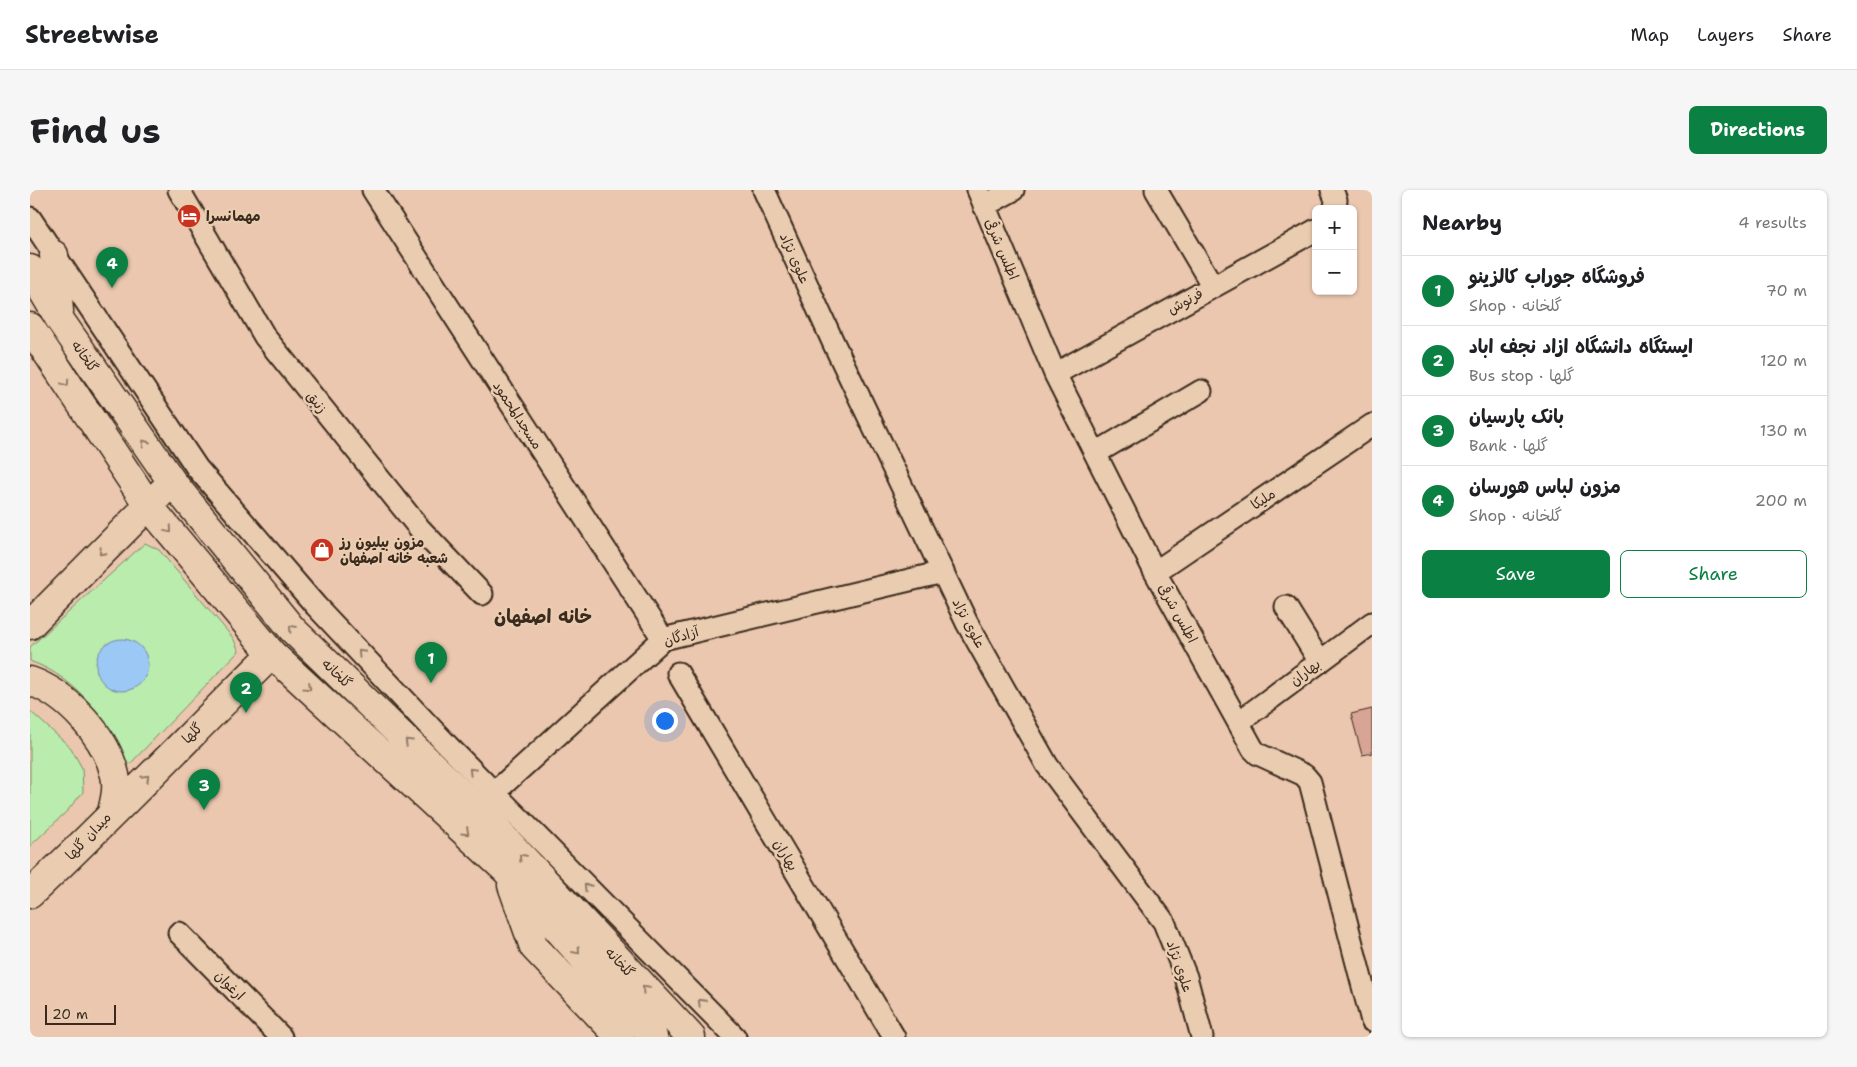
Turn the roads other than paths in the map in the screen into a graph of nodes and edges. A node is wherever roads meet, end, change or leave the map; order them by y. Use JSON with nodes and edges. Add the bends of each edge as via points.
{"nodes":[{"id":1,"x":179,"y":190,"type":"edge"},
{"id":2,"x":373,"y":190,"type":"edge"},
{"id":3,"x":764,"y":190,"type":"edge"},
{"id":4,"x":1013,"y":190,"type":"edge"},
{"id":5,"x":1156,"y":190,"type":"edge"},
{"id":6,"x":1332,"y":190,"type":"edge"},
{"id":7,"x":981,"y":198,"type":"edge"},
{"id":8,"x":1335,"y":205,"type":"edge"},
{"id":9,"x":30,"y":218,"type":"edge"},
{"id":10,"x":1312,"y":232,"type":"edge"},
{"id":11,"x":54,"y":255,"type":"junction"},
{"id":12,"x":30,"y":269,"type":"edge"},
{"id":13,"x":1212,"y":285,"type":"junction"},
{"id":14,"x":60,"y":320,"type":"junction"},
{"id":15,"x":30,"y":327,"type":"edge"},
{"id":16,"x":39,"y":346,"type":"edge"},
{"id":17,"x":1055,"y":374,"type":"junction"},
{"id":18,"x":1201,"y":391,"type":"dead end"},
{"id":19,"x":1372,"y":425,"type":"edge"},
{"id":20,"x":1096,"y":453,"type":"junction"},
{"id":21,"x":173,"y":483,"type":"junction"},
{"id":22,"x":148,"y":504,"type":"junction"},
{"id":23,"x":943,"y":572,"type":"junction"},
{"id":24,"x":1155,"y":572,"type":"junction"},
{"id":25,"x":482,"y":594,"type":"dead end"},
{"id":26,"x":1286,"y":607,"type":"dead end"},
{"id":27,"x":1372,"y":623,"type":"edge"},
{"id":28,"x":30,"y":625,"type":"edge"},
{"id":29,"x":663,"y":639,"type":"junction"},
{"id":30,"x":272,"y":654,"type":"junction"},
{"id":31,"x":1320,"y":662,"type":"junction"},
{"id":32,"x":678,"y":673,"type":"dead end"},
{"id":33,"x":30,"y":681,"type":"edge"},
{"id":34,"x":1239,"y":722,"type":"junction"},
{"id":35,"x":485,"y":801,"type":"junction"},
{"id":36,"x":112,"y":812,"type":"junction"},
{"id":37,"x":506,"y":870,"type":"junction"},
{"id":38,"x":30,"y":894,"type":"edge"},
{"id":39,"x":179,"y":933,"type":"dead end"},
{"id":40,"x":1372,"y":1020,"type":"edge"},
{"id":41,"x":281,"y":1037,"type":"edge"},
{"id":42,"x":620,"y":1037,"type":"edge"},
{"id":43,"x":653,"y":1037,"type":"edge"},
{"id":44,"x":691,"y":1037,"type":"edge"},
{"id":45,"x":735,"y":1037,"type":"edge"},
{"id":46,"x":894,"y":1037,"type":"edge"},
{"id":47,"x":1202,"y":1037,"type":"edge"}],
"edges":[{"from":1,"to":25,"type":"street","name":"زنبق","via":[[266,337],[420,529]]},
{"from":2,"to":29,"type":"street","name":"مسجدالمحمود"},
{"from":3,"to":23,"type":"street","name":"علوی نژاد","via":[[832,342]]},
{"from":4,"to":7,"type":"street"},
{"from":5,"to":13,"type":"street"},
{"from":6,"to":8,"type":"street"},
{"from":7,"to":17,"type":"street","name":"اطلس شرقی"},
{"from":9,"to":11,"type":"street"},
{"from":10,"to":13,"type":"street","name":"فرنوش"},
{"from":11,"to":14,"type":"main road"},
{"from":35,"to":11,"type":"street","one_way":true,"via":[[197,468]]},
{"from":12,"to":14,"type":"main road","name":"گلخانه"},
{"from":13,"to":17,"type":"street","name":"فرنوش"},
{"from":21,"to":14,"type":"main road","name":"گلخانه","one_way":true},
{"from":15,"to":16,"type":"main road","name":"گلخانه"},
{"from":16,"to":22,"type":"main road","name":"گلخانه","one_way":true},
{"from":17,"to":20,"type":"street","name":"اطلس شرقی"},
{"from":18,"to":20,"type":"street"},
{"from":19,"to":24,"type":"street","name":"ملیکا"},
{"from":20,"to":24,"type":"street","name":"اطلس شرقی"},
{"from":21,"to":22,"type":"main road"},
{"from":35,"to":21,"type":"main road","name":"گلخانه","one_way":true,"via":[[292,629]]},
{"from":22,"to":28,"type":"main road","one_way":true},
{"from":22,"to":30,"type":"main road","name":"گلخانه","one_way":true},
{"from":23,"to":29,"type":"street","name":"آزادگان"},
{"from":23,"to":47,"type":"street","name":"علوی نژاد","via":[[967,623],[1047,766],[1164,922],[1186,977]]},
{"from":24,"to":34,"type":"street","name":"اطلس شرقی"},
{"from":26,"to":31,"type":"street"},
{"from":27,"to":31,"type":"street","name":"بهاران"},
{"from":29,"to":35,"type":"street","name":"آزادگان"},
{"from":36,"to":30,"type":"main road","name":"گلها","one_way":true},
{"from":30,"to":37,"type":"main road","name":"گلخانه","one_way":true},
{"from":31,"to":34,"type":"street","name":"بهاران"},
{"from":32,"to":46,"type":"street","name":"بهاران"},
{"from":33,"to":36,"type":"main road","name":"میدان گلها","via":[[71,708],[102,744],[115,776]]},
{"from":34,"to":40,"type":"street","name":"اطلس شرقی","via":[[1255,751],[1304,775],[1310,782]]},
{"from":44,"to":35,"type":"main road","name":"گلخانه","one_way":true},
{"from":45,"to":35,"type":"street","one_way":true},
{"from":36,"to":38,"type":"main road","name":"میدان گلها"},
{"from":37,"to":42,"type":"main road","via":[[534,947]]},
{"from":37,"to":43,"type":"main road","name":"گلخانه","one_way":true},
{"from":39,"to":41,"type":"street","name":"ارغوان"}]}
